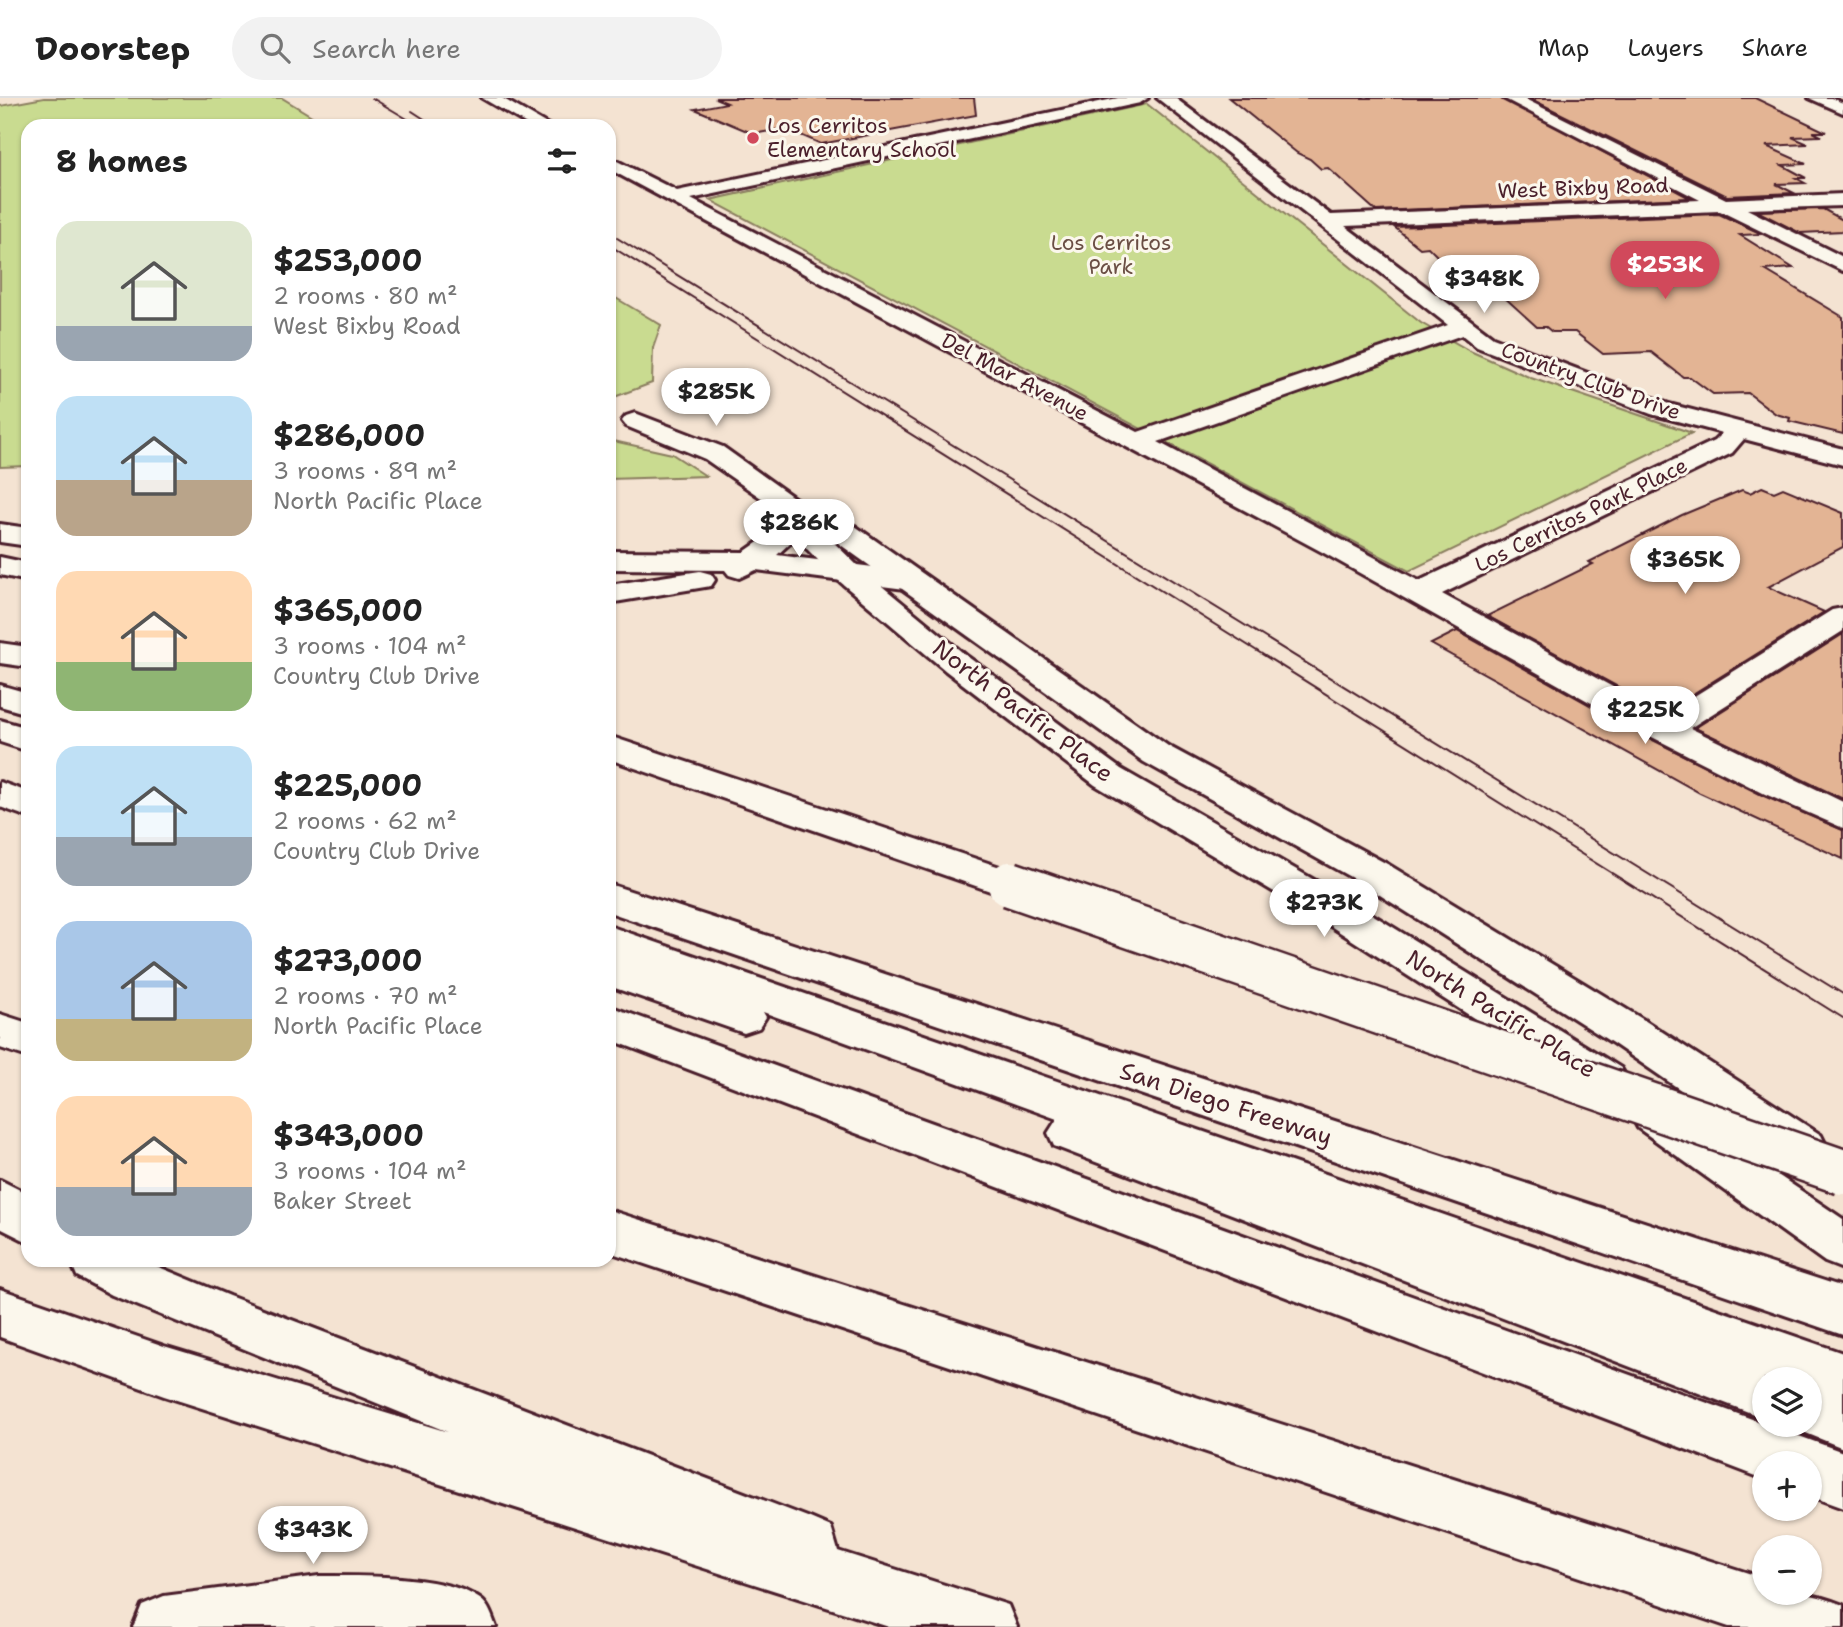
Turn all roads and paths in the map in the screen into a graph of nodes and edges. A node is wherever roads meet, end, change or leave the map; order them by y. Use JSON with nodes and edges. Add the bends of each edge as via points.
{"nodes":[{"id":1,"x":490,"y":98,"type":"edge"},
{"id":2,"x":1140,"y":98,"type":"edge"},
{"id":3,"x":1165,"y":98,"type":"edge"},
{"id":4,"x":1511,"y":98,"type":"edge"},
{"id":5,"x":1817,"y":98,"type":"edge"},
{"id":6,"x":1843,"y":108,"type":"edge"},
{"id":7,"x":529,"y":119,"type":"edge"},
{"id":8,"x":616,"y":166,"type":"edge"},
{"id":9,"x":674,"y":197,"type":"junction"},
{"id":10,"x":1843,"y":200,"type":"edge"},
{"id":11,"x":1722,"y":205,"type":"junction"},
{"id":12,"x":1325,"y":221,"type":"junction"},
{"id":13,"x":1843,"y":265,"type":"edge"},
{"id":14,"x":1463,"y":327,"type":"junction"},
{"id":15,"x":635,"y":421,"type":"dead end"},
{"id":16,"x":1737,"y":431,"type":"junction"},
{"id":17,"x":1137,"y":441,"type":"junction"},
{"id":18,"x":1843,"y":457,"type":"edge"},
{"id":19,"x":793,"y":507,"type":"junction"},
{"id":20,"x":0,"y":533,"type":"edge"},
{"id":21,"x":21,"y":536,"type":"edge"},
{"id":22,"x":616,"y":560,"type":"edge"},
{"id":23,"x":752,"y":561,"type":"junction"},
{"id":24,"x":0,"y":566,"type":"edge"},
{"id":25,"x":21,"y":570,"type":"edge"},
{"id":26,"x":849,"y":574,"type":"junction"},
{"id":27,"x":723,"y":579,"type":"junction"},
{"id":28,"x":913,"y":581,"type":"junction"},
{"id":29,"x":616,"y":593,"type":"edge"},
{"id":30,"x":1419,"y":593,"type":"junction"},
{"id":31,"x":1843,"y":618,"type":"edge"},
{"id":32,"x":0,"y":653,"type":"edge"},
{"id":33,"x":21,"y":656,"type":"edge"},
{"id":34,"x":0,"y":695,"type":"edge"},
{"id":35,"x":21,"y":702,"type":"edge"},
{"id":36,"x":0,"y":730,"type":"edge"},
{"id":37,"x":1664,"y":730,"type":"junction"},
{"id":38,"x":21,"y":738,"type":"edge"},
{"id":39,"x":616,"y":749,"type":"edge"},
{"id":40,"x":0,"y":754,"type":"edge"},
{"id":41,"x":21,"y":762,"type":"edge"},
{"id":42,"x":0,"y":794,"type":"edge"},
{"id":43,"x":21,"y":802,"type":"edge"},
{"id":44,"x":1843,"y":816,"type":"edge"},
{"id":45,"x":616,"y":900,"type":"edge"},
{"id":46,"x":616,"y":943,"type":"edge"},
{"id":47,"x":616,"y":972,"type":"edge"},
{"id":48,"x":616,"y":1025,"type":"edge"},
{"id":49,"x":0,"y":1031,"type":"edge"},
{"id":50,"x":21,"y":1038,"type":"edge"},
{"id":51,"x":1843,"y":1174,"type":"edge"},
{"id":52,"x":0,"y":1201,"type":"edge"},
{"id":53,"x":21,"y":1216,"type":"edge"},
{"id":54,"x":616,"y":1233,"type":"edge"},
{"id":55,"x":1843,"y":1247,"type":"edge"},
{"id":56,"x":108,"y":1267,"type":"edge"},
{"id":57,"x":1843,"y":1311,"type":"edge"},
{"id":58,"x":0,"y":1313,"type":"edge"},
{"id":59,"x":1843,"y":1378,"type":"edge"},
{"id":60,"x":1752,"y":1388,"type":"edge"},
{"id":61,"x":1822,"y":1412,"type":"edge"},
{"id":62,"x":1843,"y":1420,"type":"edge"},
{"id":63,"x":1763,"y":1451,"type":"edge"},
{"id":64,"x":461,"y":1623,"type":"edge"},
{"id":65,"x":164,"y":1627,"type":"edge"},
{"id":66,"x":986,"y":1627,"type":"edge"},
{"id":67,"x":1012,"y":1627,"type":"edge"},
{"id":68,"x":1821,"y":1627,"type":"edge"}],
"edges":[{"from":1,"to":7,"type":"main road"},
{"from":2,"to":9,"type":"main road"},
{"from":3,"to":12,"type":"main road","name":"Country Club Drive"},
{"from":4,"to":11,"type":"main road"},
{"from":5,"to":6,"type":"main road"},
{"from":8,"to":9,"type":"main road","name":"Del Mar Avenue"},
{"from":9,"to":17,"type":"main road","name":"Del Mar Avenue"},
{"from":10,"to":11,"type":"main road","name":"West Bixby Road"},
{"from":11,"to":12,"type":"main road","name":"West Bixby Road"},
{"from":11,"to":13,"type":"main road"},
{"from":12,"to":14,"type":"main road","name":"Country Club Drive"},
{"from":14,"to":16,"type":"main road","name":"Country Club Drive","via":[[1485,342],[1538,364],[1660,409]]},
{"from":14,"to":17,"type":"main road"},
{"from":15,"to":19,"type":"main road","name":"North Pacific Place","via":[[714,453]]},
{"from":16,"to":18,"type":"main road","name":"Country Club Drive"},
{"from":16,"to":30,"type":"main road","name":"Los Cerritos Park Place","via":[[1723,447]]},
{"from":17,"to":30,"type":"main road","name":"Del Mar Avenue"},
{"from":19,"to":23,"type":"main road","via":[[776,543]]},
{"from":19,"to":26,"type":"main road","name":"North Pacific Place","via":[[816,542]]},
{"from":19,"to":28,"type":"main road","name":"North Pacific Place","via":[[845,532]]},
{"from":20,"to":21,"type":"main road"},
{"from":22,"to":23,"type":"main road"},
{"from":23,"to":26,"type":"main road"},
{"from":23,"to":27,"type":"main road"},
{"from":24,"to":25,"type":"main road"},
{"from":26,"to":27,"type":"main road"},
{"from":26,"to":28,"type":"main road"},
{"from":26,"to":55,"type":"main road","name":"North Pacific Place","via":[[957,664],[1108,777],[1335,910],[1587,1068]]},
{"from":27,"to":29,"type":"main road"},
{"from":28,"to":51,"type":"main road","name":"North Pacific Place","via":[[1156,754],[1375,874],[1629,1032]]},
{"from":30,"to":37,"type":"main road"},
{"from":31,"to":37,"type":"main road"},
{"from":32,"to":33,"type":"main road"},
{"from":34,"to":35,"type":"main road"},
{"from":36,"to":38,"type":"main road"},
{"from":37,"to":44,"type":"main road"},
{"from":39,"to":51,"type":"main road","bridge":true},
{"from":40,"to":41,"type":"main road"},
{"from":42,"to":43,"type":"main road"},
{"from":45,"to":57,"type":"main road","name":"San Diego Freeway"},
{"from":46,"to":59,"type":"main road"},
{"from":47,"to":60,"type":"main road","via":[[1115,1148]]},
{"from":48,"to":63,"type":"main road"},
{"from":49,"to":50,"type":"main road"},
{"from":52,"to":53,"type":"main road"},
{"from":54,"to":68,"type":"main road"},
{"from":56,"to":67,"type":"main road","via":[[211,1313]]},
{"from":58,"to":66,"type":"main road","via":[[151,1367]]},
{"from":61,"to":62,"type":"main road"},
{"from":64,"to":65,"type":"main road","via":[[390,1606],[331,1607]]}]}
